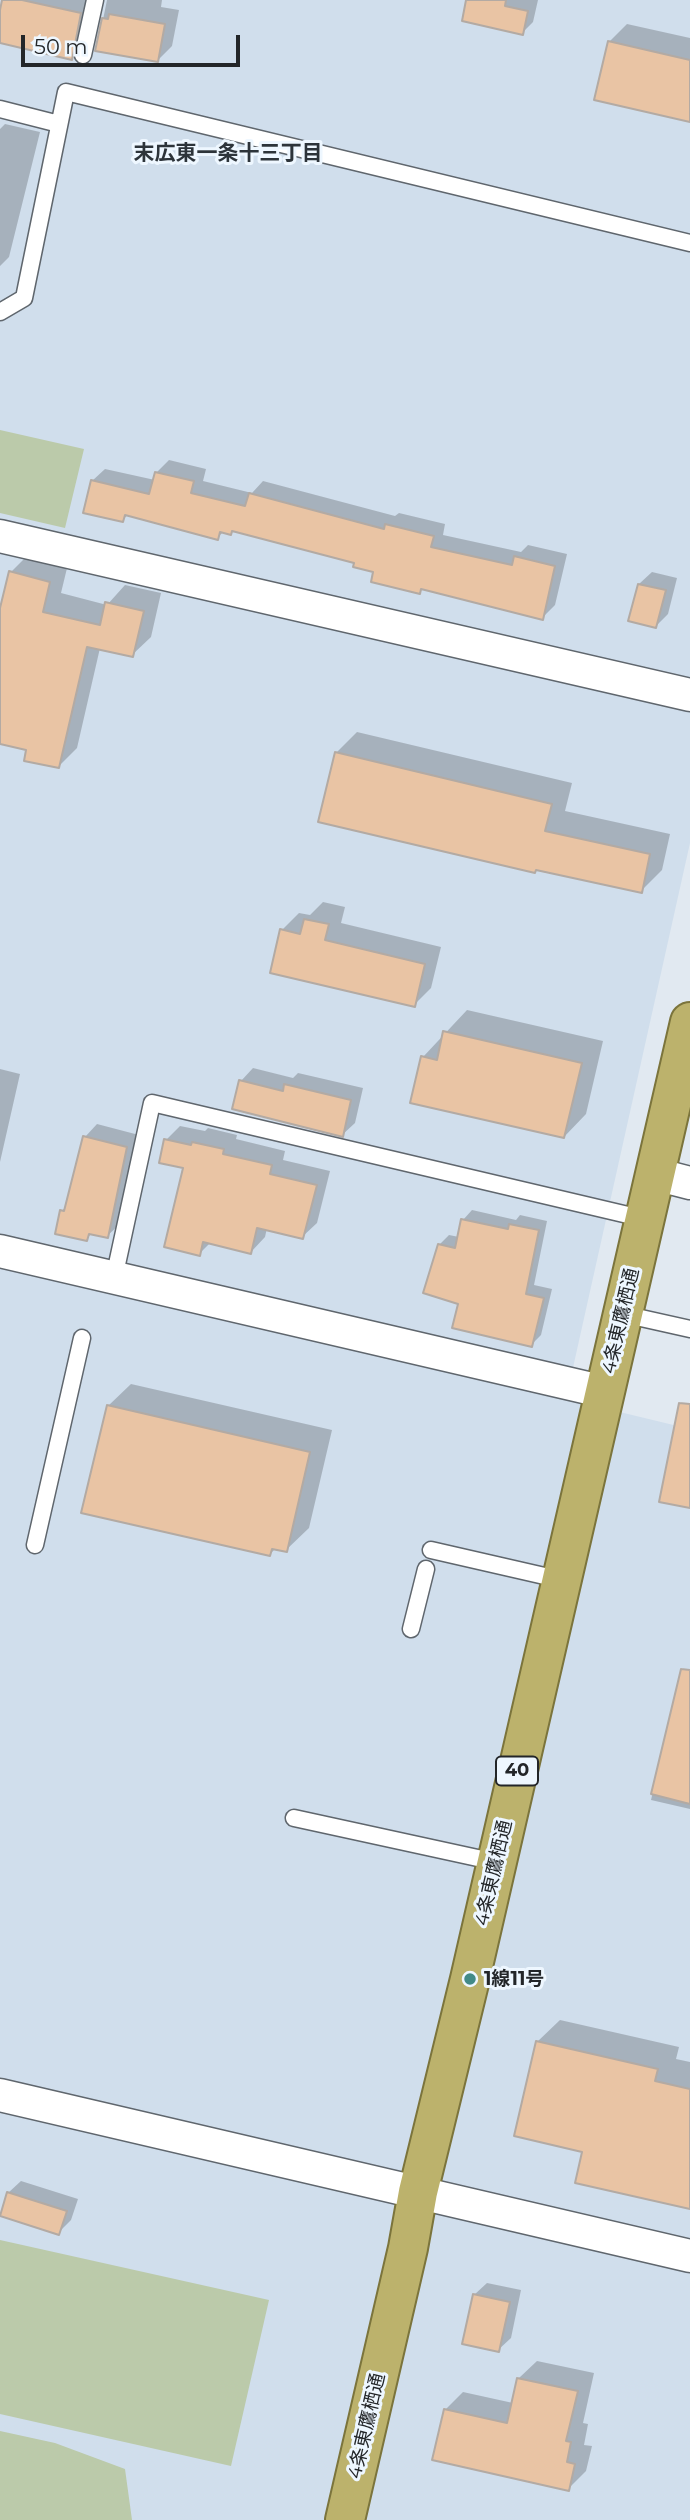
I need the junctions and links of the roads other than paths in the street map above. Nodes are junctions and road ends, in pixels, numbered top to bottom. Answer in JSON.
{"nodes":[{"id":1,"x":95,"y":0,"type":"edge"},
{"id":2,"x":83,"y":55,"type":"dead end"},
{"id":3,"x":0,"y":109,"type":"edge"},
{"id":4,"x":59,"y":124,"type":"junction"},
{"id":5,"x":690,"y":243,"type":"edge"},
{"id":6,"x":0,"y":312,"type":"edge"},
{"id":7,"x":0,"y":536,"type":"edge"},
{"id":8,"x":690,"y":695,"type":"edge"},
{"id":9,"x":690,"y":1022,"type":"edge"},
{"id":10,"x":672,"y":1179,"type":"edge"},
{"id":11,"x":645,"y":1219,"type":"junction"},
{"id":12,"x":0,"y":1251,"type":"edge"},
{"id":13,"x":114,"y":1278,"type":"junction"},
{"id":14,"x":623,"y":1314,"type":"junction"},
{"id":15,"x":690,"y":1329,"type":"edge"},
{"id":16,"x":82,"y":1338,"type":"dead end"},
{"id":17,"x":605,"y":1392,"type":"junction"},
{"id":18,"x":35,"y":1545,"type":"dead end"},
{"id":19,"x":431,"y":1550,"type":"dead end"},
{"id":20,"x":426,"y":1569,"type":"dead end"},
{"id":21,"x":562,"y":1580,"type":"junction"},
{"id":22,"x":411,"y":1629,"type":"dead end"},
{"id":23,"x":294,"y":1818,"type":"dead end"},
{"id":24,"x":496,"y":1863,"type":"junction"},
{"id":25,"x":0,"y":2095,"type":"edge"},
{"id":26,"x":418,"y":2192,"type":"junction"},
{"id":27,"x":690,"y":2256,"type":"edge"},
{"id":28,"x":345,"y":2520,"type":"edge"}],
"edges":[{"from":1,"to":2,"type":"lane"},
{"from":3,"to":4,"type":"lane"},
{"from":4,"to":5,"type":"lane"},
{"from":4,"to":6,"type":"lane"},
{"from":7,"to":8,"type":"street"},
{"from":9,"to":10,"type":"highway","name":"4条東鷹栖通","number":"40"},
{"from":10,"to":11,"type":"highway","name":"4条東鷹栖通","number":"40"},
{"from":11,"to":13,"type":"lane"},
{"from":11,"to":14,"type":"highway","name":"4条東鷹栖通","number":"40"},
{"from":12,"to":13,"type":"street"},
{"from":13,"to":17,"type":"street"},
{"from":14,"to":15,"type":"lane"},
{"from":14,"to":17,"type":"highway","name":"4条東鷹栖通","number":"40"},
{"from":16,"to":18,"type":"lane"},
{"from":17,"to":21,"type":"highway","name":"4条東鷹栖通","number":"40"},
{"from":19,"to":21,"type":"lane"},
{"from":20,"to":22,"type":"lane"},
{"from":21,"to":24,"type":"highway","name":"4条東鷹栖通","number":"40"},
{"from":23,"to":24,"type":"lane"},
{"from":24,"to":26,"type":"highway","name":"4条東鷹栖通","number":"40"},
{"from":25,"to":26,"type":"street"},
{"from":26,"to":27,"type":"street"},
{"from":26,"to":28,"type":"highway","name":"4条東鷹栖通","number":"40"}]}
